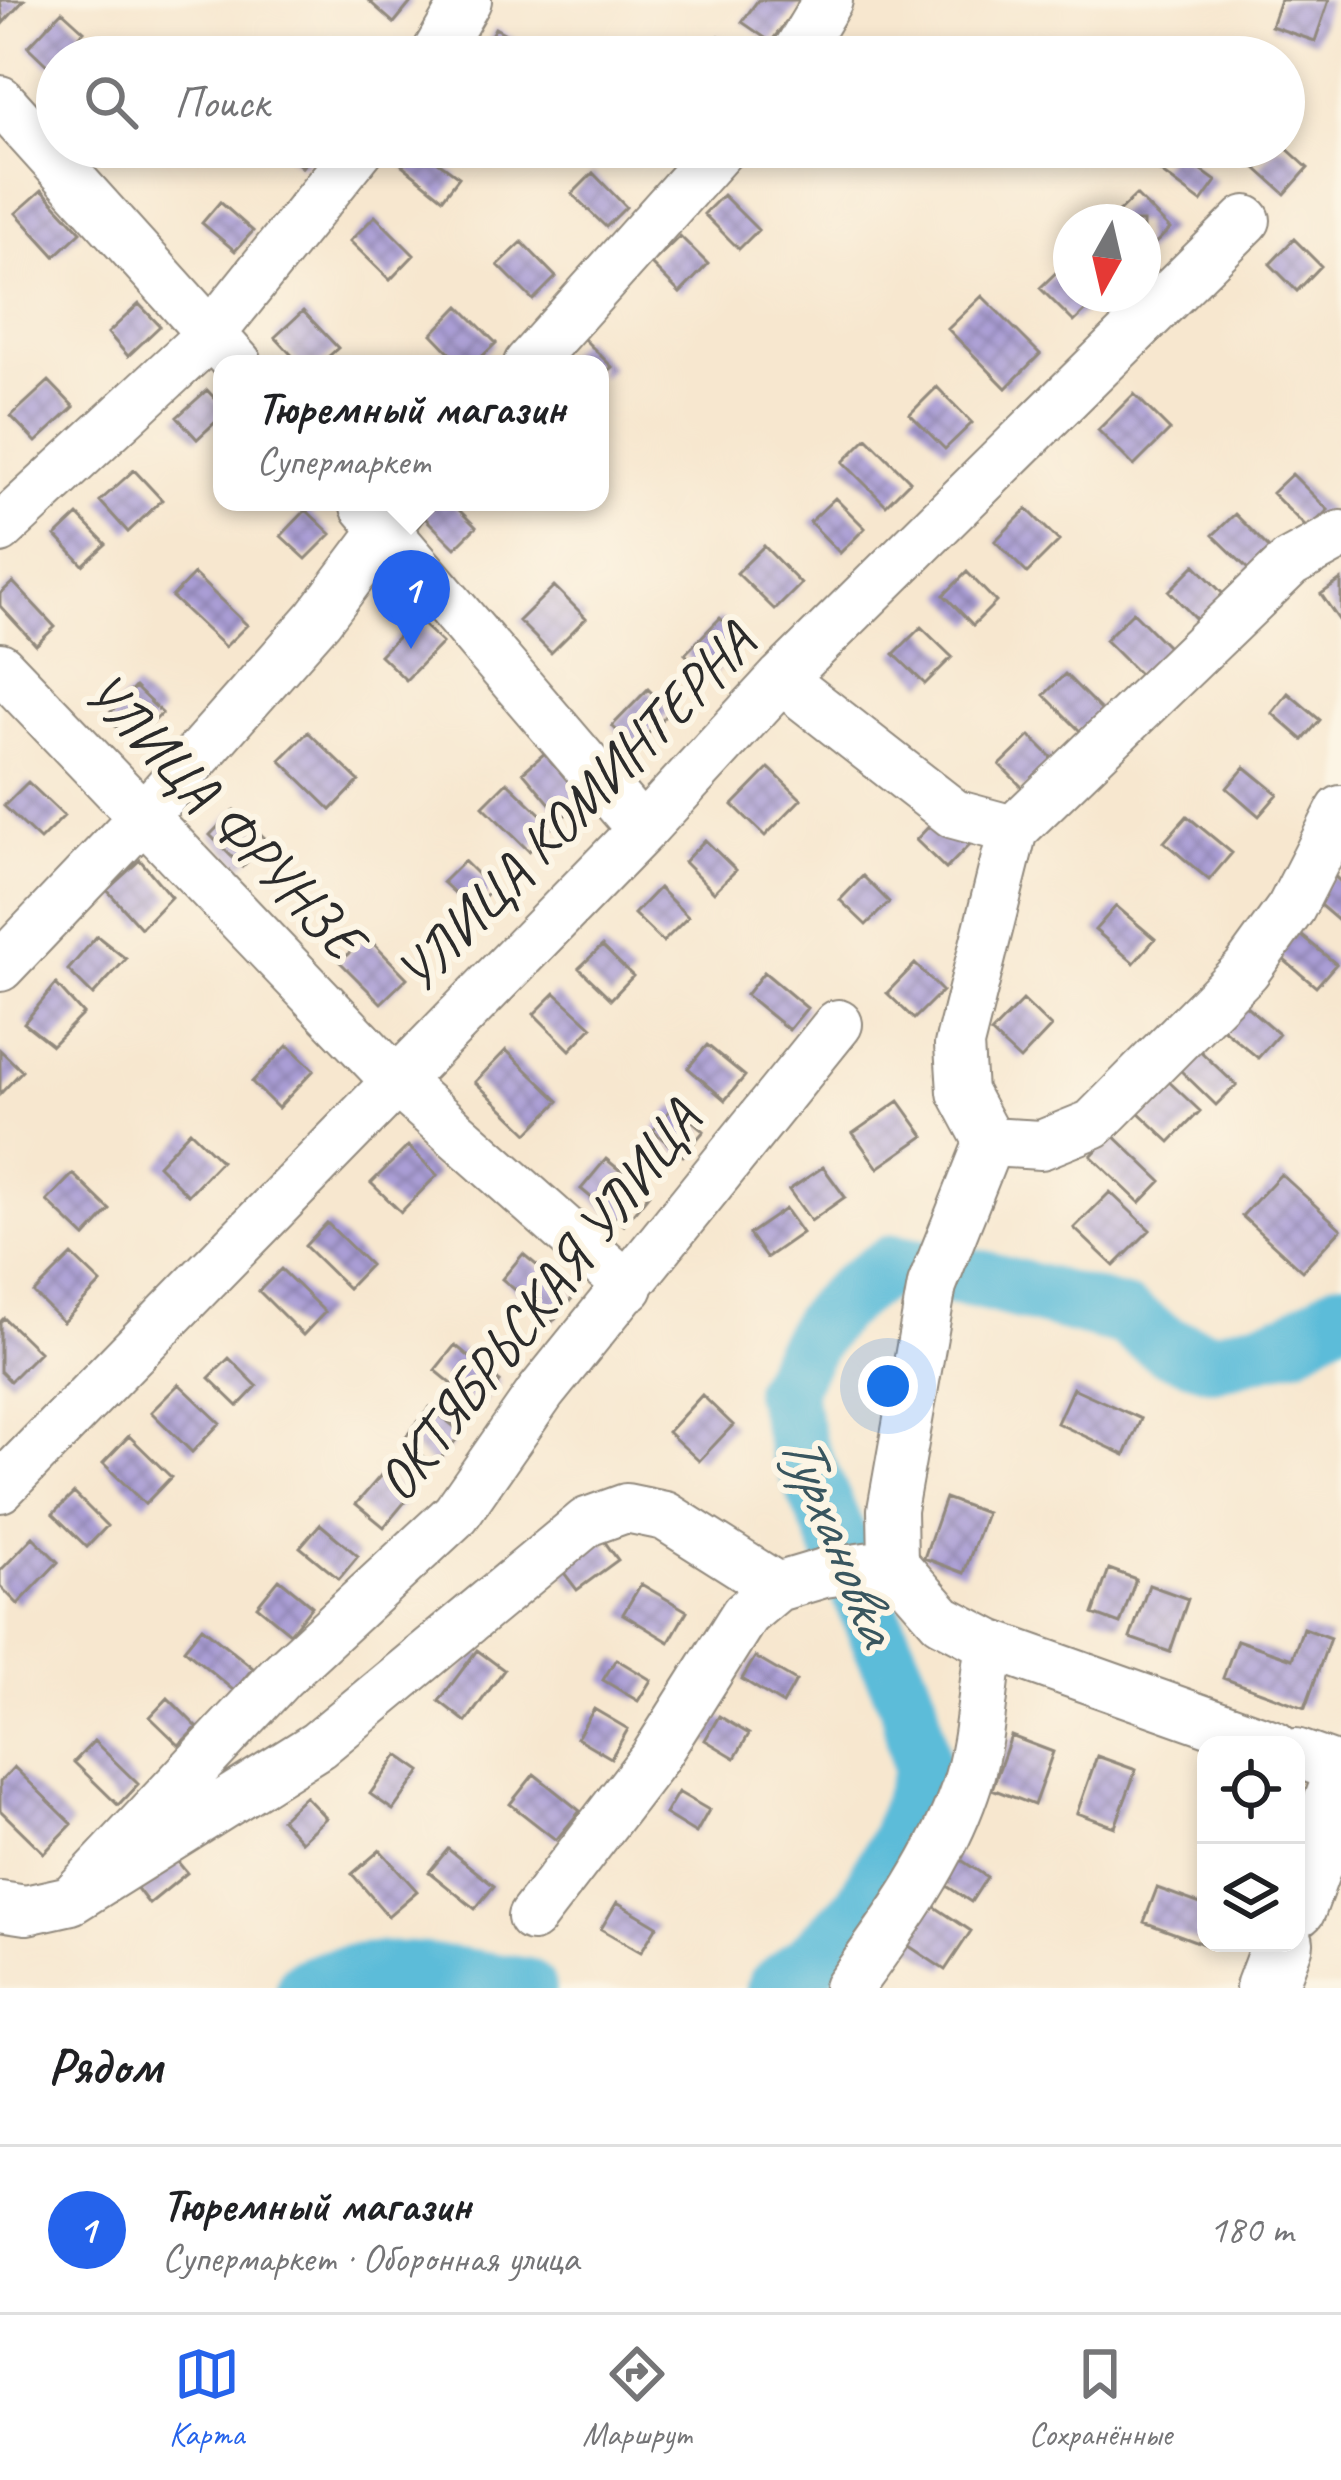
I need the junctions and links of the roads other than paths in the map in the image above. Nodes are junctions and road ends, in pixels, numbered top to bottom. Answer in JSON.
{"nodes":[{"id":1,"x":467,"y":0,"type":"edge"},
{"id":2,"x":828,"y":0,"type":"edge"},
{"id":3,"x":446,"y":36,"type":"edge"},
{"id":4,"x":807,"y":36,"type":"edge"},
{"id":5,"x":0,"y":100,"type":"edge"},
{"id":6,"x":36,"y":140,"type":"edge"},
{"id":7,"x":61,"y":168,"type":"edge"},
{"id":8,"x":347,"y":168,"type":"edge"},
{"id":9,"x":703,"y":168,"type":"edge"},
{"id":10,"x":1246,"y":220,"type":"dead end"},
{"id":11,"x":224,"y":349,"type":"edge"},
{"id":12,"x":536,"y":355,"type":"edge"},
{"id":13,"x":213,"y":358,"type":"edge"},
{"id":14,"x":383,"y":511,"type":"edge"},
{"id":15,"x":385,"y":511,"type":"edge"},
{"id":16,"x":0,"y":529,"type":"edge"},
{"id":17,"x":1341,"y":535,"type":"edge"},
{"id":18,"x":0,"y":667,"type":"edge"},
{"id":19,"x":781,"y":679,"type":"junction"},
{"id":20,"x":1341,"y":810,"type":"edge"},
{"id":21,"x":143,"y":817,"type":"junction"},
{"id":22,"x":642,"y":830,"type":"junction"},
{"id":23,"x":1013,"y":830,"type":"junction"},
{"id":24,"x":0,"y":967,"type":"edge"},
{"id":25,"x":838,"y":1024,"type":"dead end"},
{"id":26,"x":396,"y":1081,"type":"junction"},
{"id":27,"x":989,"y":1142,"type":"junction"},
{"id":28,"x":629,"y":1287,"type":"junction"},
{"id":29,"x":0,"y":1488,"type":"edge"},
{"id":30,"x":893,"y":1563,"type":"junction"},
{"id":31,"x":777,"y":1587,"type":"junction"},
{"id":32,"x":990,"y":1644,"type":"junction"},
{"id":33,"x":1249,"y":1736,"type":"edge"},
{"id":34,"x":1305,"y":1756,"type":"edge"},
{"id":35,"x":1341,"y":1768,"type":"edge"},
{"id":36,"x":1341,"y":1784,"type":"edge"},
{"id":37,"x":1305,"y":1882,"type":"edge"},
{"id":38,"x":71,"y":1900,"type":"junction"},
{"id":39,"x":0,"y":1906,"type":"edge"},
{"id":40,"x":532,"y":1917,"type":"dead end"},
{"id":41,"x":1279,"y":1952,"type":"edge"},
{"id":42,"x":848,"y":1988,"type":"edge"},
{"id":43,"x":1266,"y":1988,"type":"edge"}],
"edges":[{"from":1,"to":3,"type":"street"},
{"from":2,"to":4,"type":"street"},
{"from":5,"to":6,"type":"street"},
{"from":7,"to":11,"type":"street"},
{"from":8,"to":11,"type":"street"},
{"from":9,"to":12,"type":"street"},
{"from":10,"to":19,"type":"street","name":"УЛИЦА КОМИНТЕРНА"},
{"from":13,"to":16,"type":"street"},
{"from":14,"to":21,"type":"street"},
{"from":15,"to":22,"type":"street"},
{"from":17,"to":23,"type":"street"},
{"from":18,"to":21,"type":"street","name":"УЛИЦА ФРУНЗЕ"},
{"from":19,"to":22,"type":"street","name":"УЛИЦА КОМИНТЕРНА"},
{"from":19,"to":23,"type":"street"},
{"from":20,"to":27,"type":"street"},
{"from":21,"to":24,"type":"street"},
{"from":21,"to":26,"type":"street","name":"УЛИЦА ФРУНЗЕ"},
{"from":22,"to":26,"type":"street","name":"УЛИЦА КОМИНТЕРНА"},
{"from":23,"to":27,"type":"street"},
{"from":25,"to":28,"type":"street","name":"ОКТЯБРЬСКАЯ УЛИЦА"},
{"from":26,"to":28,"type":"street","name":"УЛИЦА ФРУНЗЕ"},
{"from":26,"to":29,"type":"street","name":"УЛИЦА КОМИНТЕРНА"},
{"from":27,"to":30,"type":"street"},
{"from":28,"to":38,"type":"street","name":"ОКТЯБРЬСКАЯ УЛИЦА"},
{"from":30,"to":31,"type":"street"},
{"from":30,"to":32,"type":"street"},
{"from":31,"to":38,"type":"street"},
{"from":31,"to":40,"type":"street"},
{"from":32,"to":33,"type":"street"},
{"from":32,"to":42,"type":"street"},
{"from":34,"to":35,"type":"street"},
{"from":36,"to":37,"type":"main road"},
{"from":38,"to":39,"type":"street"},
{"from":41,"to":43,"type":"main road"}]}
